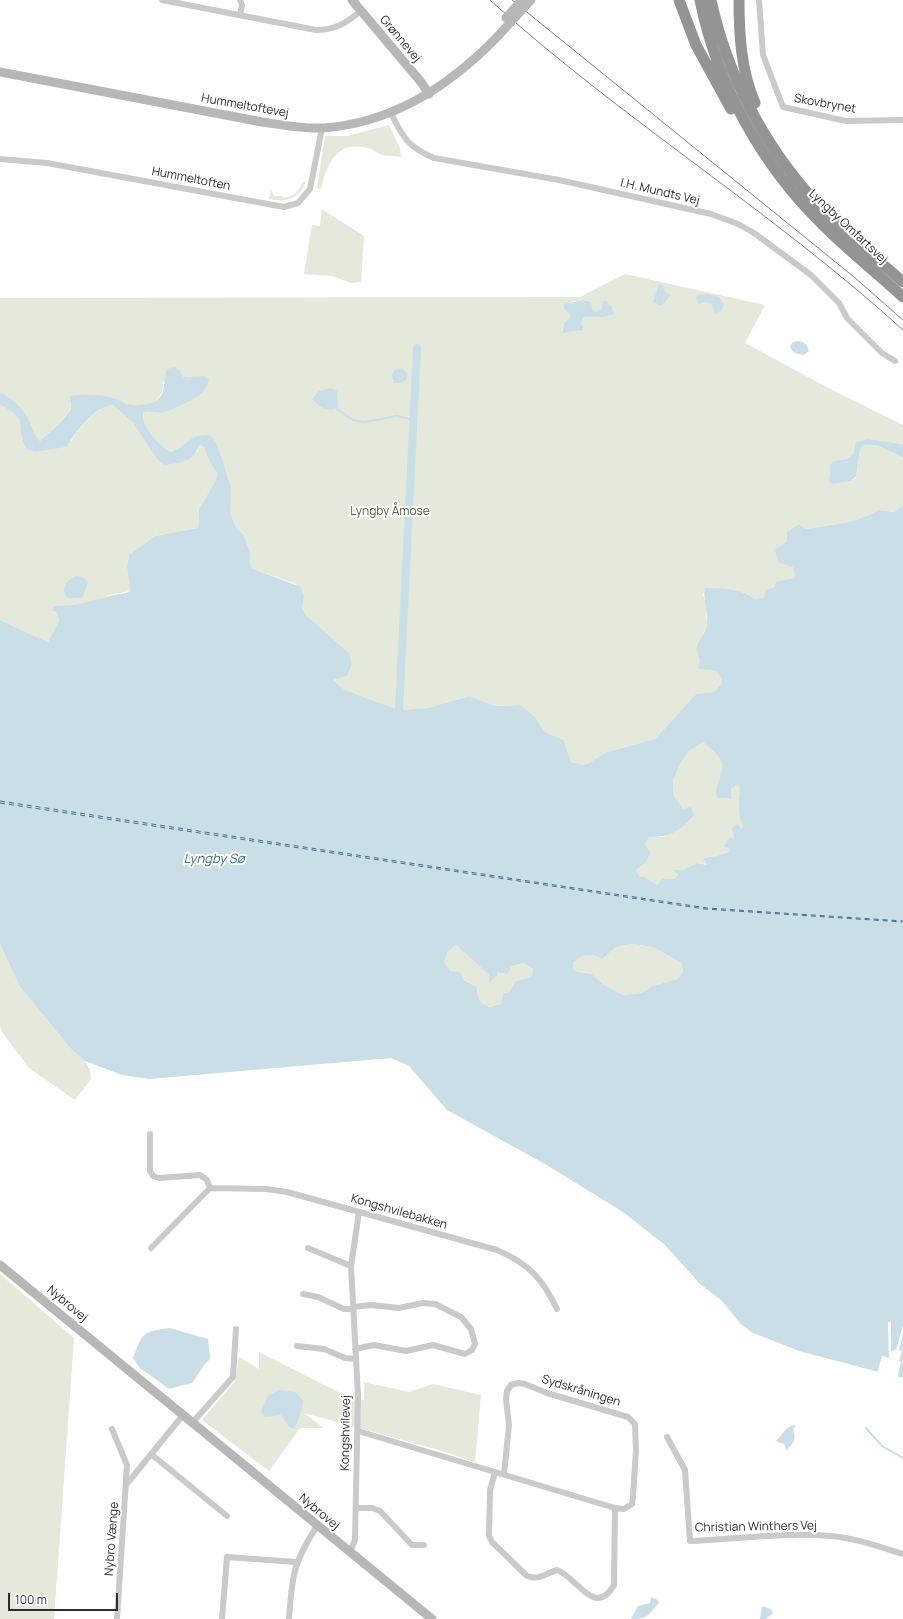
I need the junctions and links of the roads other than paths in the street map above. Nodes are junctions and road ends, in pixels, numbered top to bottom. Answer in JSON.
{"nodes":[{"id":1,"x":162,"y":0,"type":"edge"},
{"id":2,"x":240,"y":0,"type":"edge"},
{"id":3,"x":352,"y":0,"type":"edge"},
{"id":4,"x":522,"y":0,"type":"edge"},
{"id":5,"x":531,"y":0,"type":"edge"},
{"id":6,"x":679,"y":0,"type":"edge"},
{"id":7,"x":700,"y":0,"type":"edge"},
{"id":8,"x":711,"y":0,"type":"edge"},
{"id":9,"x":739,"y":0,"type":"edge"},
{"id":10,"x":759,"y":0,"type":"edge"},
{"id":11,"x":361,"y":11,"type":"junction"},
{"id":12,"x":240,"y":15,"type":"junction"},
{"id":13,"x":496,"y":34,"type":"junction"},
{"id":14,"x":0,"y":72,"type":"edge"},
{"id":15,"x":428,"y":94,"type":"junction"},
{"id":16,"x":391,"y":113,"type":"junction"},
{"id":17,"x":903,"y":120,"type":"edge"},
{"id":18,"x":322,"y":128,"type":"junction"},
{"id":19,"x":752,"y":136,"type":"junction"},
{"id":20,"x":773,"y":148,"type":"junction"},
{"id":21,"x":0,"y":159,"type":"edge"},
{"id":22,"x":903,"y":282,"type":"edge"},
{"id":23,"x":903,"y":297,"type":"edge"},
{"id":24,"x":895,"y":361,"type":"dead end"},
{"id":25,"x":150,"y":1134,"type":"dead end"},
{"id":26,"x":210,"y":1188,"type":"junction"},
{"id":27,"x":359,"y":1212,"type":"junction"},
{"id":28,"x":151,"y":1248,"type":"dead end"},
{"id":29,"x":308,"y":1248,"type":"dead end"},
{"id":30,"x":0,"y":1265,"type":"edge"},
{"id":31,"x":351,"y":1266,"type":"junction"},
{"id":32,"x":303,"y":1294,"type":"dead end"},
{"id":33,"x":352,"y":1308,"type":"junction"},
{"id":34,"x":557,"y":1309,"type":"dead end"},
{"id":35,"x":236,"y":1329,"type":"dead end"},
{"id":36,"x":297,"y":1346,"type":"dead end"},
{"id":37,"x":355,"y":1349,"type":"junction"},
{"id":38,"x":356,"y":1359,"type":"junction"},
{"id":39,"x":183,"y":1415,"type":"junction"},
{"id":40,"x":192,"y":1422,"type":"junction"},
{"id":41,"x":112,"y":1429,"type":"dead end"},
{"id":42,"x":358,"y":1431,"type":"junction"},
{"id":43,"x":667,"y":1437,"type":"dead end"},
{"id":44,"x":151,"y":1454,"type":"junction"},
{"id":45,"x":495,"y":1472,"type":"junction"},
{"id":46,"x":504,"y":1474,"type":"junction"},
{"id":47,"x":126,"y":1484,"type":"junction"},
{"id":48,"x":356,"y":1508,"type":"junction"},
{"id":49,"x":615,"y":1508,"type":"junction"},
{"id":50,"x":227,"y":1516,"type":"dead end"},
{"id":51,"x":317,"y":1526,"type":"junction"},
{"id":52,"x":424,"y":1545,"type":"dead end"},
{"id":53,"x":350,"y":1552,"type":"junction"},
{"id":54,"x":903,"y":1554,"type":"edge"},
{"id":55,"x":296,"y":1562,"type":"junction"},
{"id":56,"x":117,"y":1619,"type":"edge"},
{"id":57,"x":222,"y":1619,"type":"edge"},
{"id":58,"x":289,"y":1619,"type":"edge"},
{"id":59,"x":432,"y":1619,"type":"edge"}],
"edges":[{"from":1,"to":12,"type":"street"},
{"from":2,"to":12,"type":"street"},
{"from":3,"to":11,"type":"street","name":"Grønnevej"},
{"from":4,"to":13,"type":"street","name":"Hummeltoftevej","bridge":true},
{"from":5,"to":13,"type":"street","name":"Hummeltoftevej","bridge":true},
{"from":6,"to":19,"type":"highway"},
{"from":7,"to":19,"type":"highway","name":"Lyngby Omfartsvej"},
{"from":8,"to":20,"type":"highway","name":"Lyngby Omfartsvej"},
{"from":9,"to":20,"type":"highway"},
{"from":10,"to":17,"type":"street","name":"Skovbrynet"},
{"from":11,"to":12,"type":"street"},
{"from":11,"to":15,"type":"street","name":"Grønnevej"},
{"from":13,"to":15,"type":"street","name":"Hummeltoftevej"},
{"from":14,"to":18,"type":"street","name":"Hummeltoftevej"},
{"from":15,"to":16,"type":"street","name":"Hummeltoftevej"},
{"from":16,"to":18,"type":"street","name":"Hummeltoftevej"},
{"from":16,"to":24,"type":"street","name":"I.H. Mundts Vej"},
{"from":18,"to":21,"type":"street","name":"Hummeltoften"},
{"from":19,"to":23,"type":"highway","name":"Lyngby Omfartsvej"},
{"from":20,"to":22,"type":"highway","name":"Lyngby Omfartsvej"},
{"from":25,"to":26,"type":"street"},
{"from":26,"to":27,"type":"street","name":"Kongshvilebakken"},
{"from":26,"to":28,"type":"street"},
{"from":27,"to":31,"type":"street","name":"Kongshvilevej"},
{"from":27,"to":34,"type":"street","name":"Kongshvilebakken"},
{"from":29,"to":31,"type":"street"},
{"from":30,"to":39,"type":"street","name":"Nybrovej"},
{"from":31,"to":33,"type":"street","name":"Kongshvilevej"},
{"from":32,"to":33,"type":"street"},
{"from":33,"to":37,"type":"street","name":"Kongshvilevej"},
{"from":33,"to":37,"type":"street"},
{"from":35,"to":40,"type":"street"},
{"from":36,"to":38,"type":"street"},
{"from":37,"to":38,"type":"street","name":"Kongshvilevej"},
{"from":38,"to":42,"type":"street","name":"Kongshvilevej"},
{"from":39,"to":40,"type":"street","name":"Nybrovej"},
{"from":39,"to":44,"type":"street"},
{"from":40,"to":51,"type":"street","name":"Nybrovej"},
{"from":41,"to":47,"type":"street","name":"Nybro Vænge"},
{"from":42,"to":45,"type":"street"},
{"from":42,"to":48,"type":"street","name":"Kongshvilevej"},
{"from":43,"to":54,"type":"street","name":"Christian Winthers Vej"},
{"from":44,"to":47,"type":"street"},
{"from":44,"to":50,"type":"street"},
{"from":45,"to":46,"type":"street"},
{"from":45,"to":49,"type":"street"},
{"from":46,"to":49,"type":"street"},
{"from":46,"to":49,"type":"street","name":"Sydskråningen"},
{"from":47,"to":56,"type":"street","name":"Nybro Vænge"},
{"from":48,"to":52,"type":"street"},
{"from":48,"to":53,"type":"street","name":"Kongshvilevej"},
{"from":51,"to":53,"type":"street","name":"Nybrovej"},
{"from":51,"to":55,"type":"street"},
{"from":53,"to":59,"type":"street","name":"Nybrovej"},
{"from":55,"to":57,"type":"street"},
{"from":55,"to":58,"type":"street"}]}
